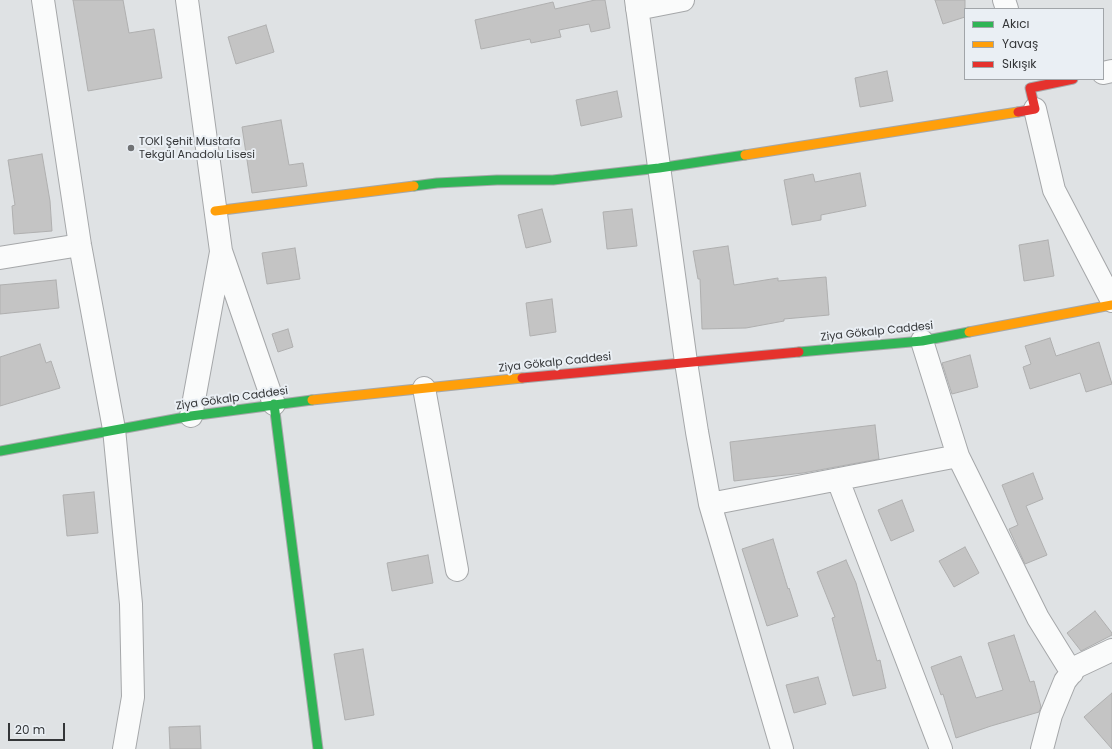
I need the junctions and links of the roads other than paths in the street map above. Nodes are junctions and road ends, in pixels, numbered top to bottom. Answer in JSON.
{"nodes":[{"id":1,"x":43,"y":0,"type":"edge"},
{"id":2,"x":187,"y":0,"type":"edge"},
{"id":3,"x":683,"y":0,"type":"edge"},
{"id":4,"x":636,"y":4,"type":"edge"},
{"id":5,"x":1062,"y":80,"type":"edge"},
{"id":6,"x":1029,"y":83,"type":"edge"},
{"id":7,"x":1035,"y":109,"type":"junction"},
{"id":8,"x":659,"y":168,"type":"junction"},
{"id":9,"x":215,"y":212,"type":"junction"},
{"id":10,"x":80,"y":245,"type":"junction"},
{"id":11,"x":221,"y":251,"type":"junction"},
{"id":12,"x":0,"y":258,"type":"edge"},
{"id":13,"x":1112,"y":301,"type":"edge"},
{"id":14,"x":1112,"y":305,"type":"edge"},
{"id":15,"x":922,"y":341,"type":"junction"},
{"id":16,"x":686,"y":362,"type":"junction"},
{"id":17,"x":424,"y":388,"type":"junction"},
{"id":18,"x":274,"y":404,"type":"junction"},
{"id":19,"x":192,"y":416,"type":"junction"},
{"id":20,"x":114,"y":429,"type":"junction"},
{"id":21,"x":0,"y":451,"type":"edge"},
{"id":22,"x":958,"y":456,"type":"junction"},
{"id":23,"x":838,"y":480,"type":"junction"},
{"id":24,"x":710,"y":504,"type":"junction"},
{"id":25,"x":456,"y":570,"type":"dead end"},
{"id":26,"x":1112,"y":650,"type":"edge"},
{"id":27,"x":1072,"y":673,"type":"junction"},
{"id":28,"x":124,"y":749,"type":"edge"},
{"id":29,"x":318,"y":749,"type":"edge"},
{"id":30,"x":782,"y":749,"type":"edge"},
{"id":31,"x":941,"y":749,"type":"edge"},
{"id":32,"x":1040,"y":749,"type":"edge"}],
"edges":[{"from":1,"to":10,"type":"street"},
{"from":2,"to":9,"type":"street"},
{"from":3,"to":4,"type":"street"},
{"from":4,"to":8,"type":"street"},
{"from":5,"to":6,"type":"street"},
{"from":6,"to":7,"type":"street"},
{"from":7,"to":8,"type":"street"},
{"from":7,"to":13,"type":"street"},
{"from":8,"to":9,"type":"street"},
{"from":8,"to":16,"type":"street"},
{"from":9,"to":11,"type":"street"},
{"from":10,"to":12,"type":"street"},
{"from":10,"to":20,"type":"street"},
{"from":11,"to":18,"type":"street"},
{"from":11,"to":19,"type":"street"},
{"from":14,"to":15,"type":"street","name":"Ziya Gökalp Caddesi"},
{"from":15,"to":16,"type":"street","name":"Ziya Gökalp Caddesi"},
{"from":15,"to":22,"type":"street"},
{"from":16,"to":17,"type":"street","name":"Ziya Gökalp Caddesi"},
{"from":16,"to":24,"type":"street"},
{"from":17,"to":18,"type":"street","name":"Ziya Gökalp Caddesi"},
{"from":17,"to":25,"type":"street"},
{"from":18,"to":19,"type":"street","name":"Ziya Gökalp Caddesi"},
{"from":18,"to":29,"type":"street"},
{"from":19,"to":20,"type":"street","name":"Ziya Gökalp Caddesi"},
{"from":20,"to":21,"type":"street","name":"Ziya Gökalp Caddesi"},
{"from":20,"to":28,"type":"street"},
{"from":22,"to":23,"type":"street"},
{"from":22,"to":27,"type":"street"},
{"from":23,"to":24,"type":"street"},
{"from":23,"to":31,"type":"street"},
{"from":24,"to":30,"type":"street"},
{"from":26,"to":27,"type":"street"},
{"from":27,"to":32,"type":"street"}]}
